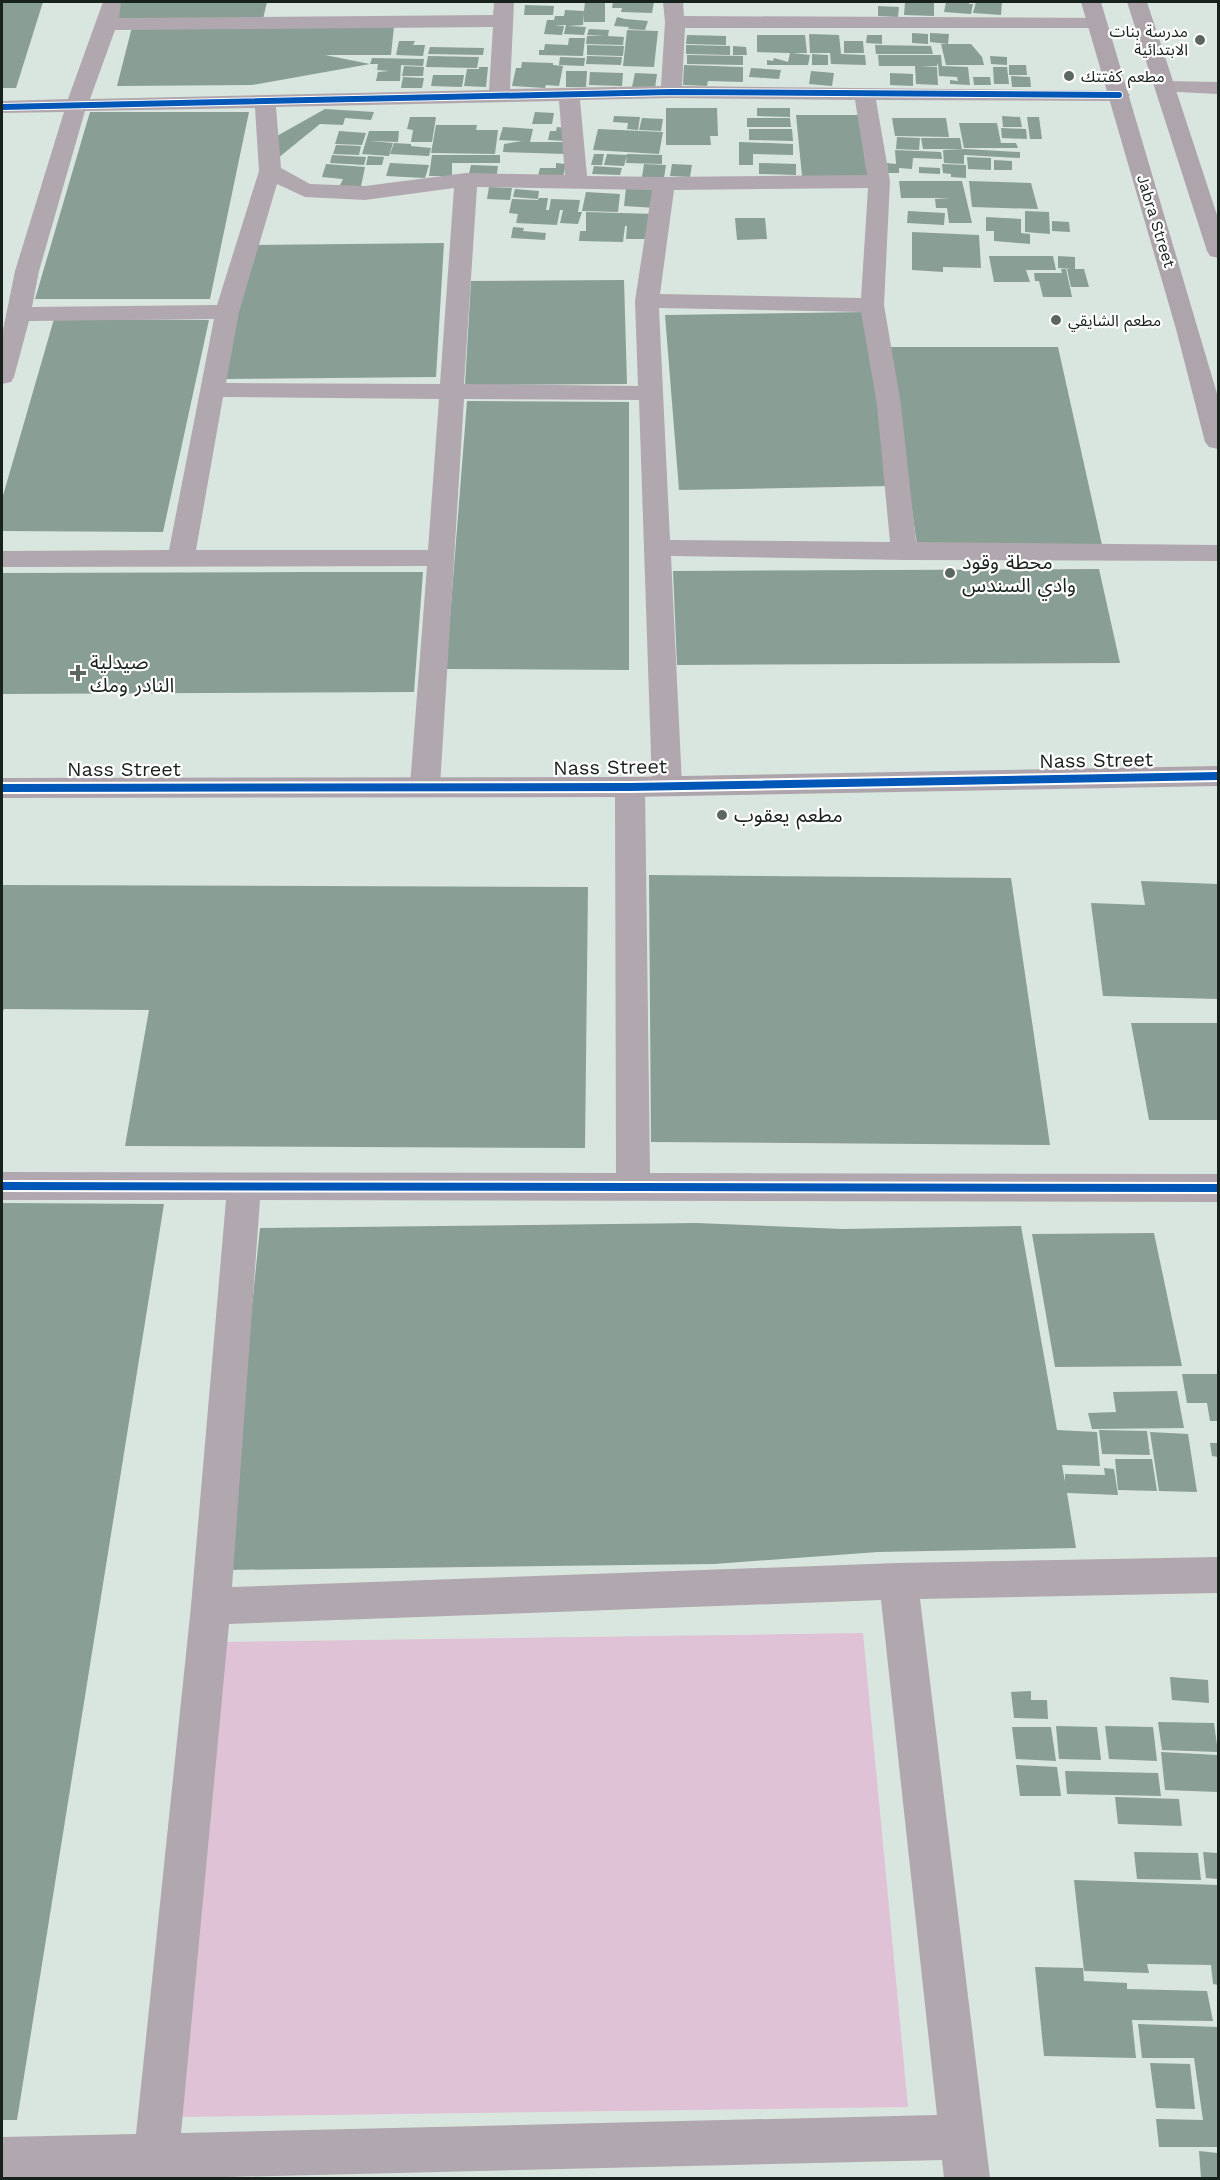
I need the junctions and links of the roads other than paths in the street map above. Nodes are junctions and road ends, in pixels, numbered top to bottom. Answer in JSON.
{"nodes":[{"id":1,"x":112,"y":2,"type":"edge"},
{"id":2,"x":275,"y":2,"type":"edge"},
{"id":3,"x":863,"y":2,"type":"edge"},
{"id":4,"x":1137,"y":2,"type":"edge"},
{"id":5,"x":503,"y":11,"type":"edge"},
{"id":6,"x":674,"y":12,"type":"edge"},
{"id":7,"x":1094,"y":12,"type":"edge"},
{"id":8,"x":270,"y":22,"type":"junction"},
{"id":9,"x":867,"y":22,"type":"junction"},
{"id":10,"x":107,"y":24,"type":"junction"},
{"id":11,"x":1166,"y":87,"type":"junction"},
{"id":12,"x":1218,"y":88,"type":"edge"},
{"id":13,"x":671,"y":92,"type":"junction"},
{"id":14,"x":569,"y":93,"type":"junction"},
{"id":15,"x":864,"y":93,"type":"junction"},
{"id":16,"x":1119,"y":95,"type":"junction"},
{"id":17,"x":499,"y":96,"type":"junction"},
{"id":18,"x":265,"y":102,"type":"junction"},
{"id":19,"x":2,"y":107,"type":"edge"},
{"id":20,"x":76,"y":107,"type":"junction"},
{"id":21,"x":270,"y":171,"type":"junction"},
{"id":22,"x":466,"y":180,"type":"junction"},
{"id":23,"x":576,"y":181,"type":"junction"},
{"id":24,"x":879,"y":181,"type":"junction"},
{"id":25,"x":664,"y":184,"type":"junction"},
{"id":26,"x":1218,"y":251,"type":"edge"},
{"id":27,"x":27,"y":271,"type":"junction"},
{"id":28,"x":2,"y":272,"type":"edge"},
{"id":29,"x":646,"y":301,"type":"junction"},
{"id":30,"x":872,"y":305,"type":"junction"},
{"id":31,"x":227,"y":312,"type":"junction"},
{"id":32,"x":19,"y":314,"type":"junction"},
{"id":33,"x":2,"y":377,"type":"edge"},
{"id":34,"x":212,"y":390,"type":"junction"},
{"id":35,"x":452,"y":392,"type":"junction"},
{"id":36,"x":651,"y":393,"type":"junction"},
{"id":37,"x":1218,"y":442,"type":"edge"},
{"id":38,"x":657,"y":548,"type":"junction"},
{"id":39,"x":904,"y":552,"type":"junction"},
{"id":40,"x":1218,"y":553,"type":"edge"},
{"id":41,"x":181,"y":557,"type":"junction"},
{"id":42,"x":441,"y":558,"type":"junction"},
{"id":43,"x":2,"y":559,"type":"edge"},
{"id":44,"x":1218,"y":776,"type":"edge"},
{"id":45,"x":667,"y":785,"type":"junction"},
{"id":46,"x":425,"y":786,"type":"junction"},
{"id":47,"x":630,"y":787,"type":"junction"},
{"id":48,"x":2,"y":788,"type":"edge"},
{"id":49,"x":2,"y":1186,"type":"edge"},
{"id":50,"x":244,"y":1186,"type":"junction"},
{"id":51,"x":633,"y":1186,"type":"junction"},
{"id":52,"x":1218,"y":1188,"type":"edge"},
{"id":53,"x":1218,"y":1575,"type":"edge"},
{"id":54,"x":898,"y":1581,"type":"junction"},
{"id":55,"x":211,"y":1606,"type":"junction"},
{"id":56,"x":156,"y":2157,"type":"junction"},
{"id":57,"x":965,"y":2158,"type":"edge"},
{"id":58,"x":2,"y":2160,"type":"edge"}],
"edges":[{"from":1,"to":10,"type":"street"},
{"from":2,"to":8,"type":"street"},
{"from":3,"to":9,"type":"street"},
{"from":4,"to":11,"type":"street"},
{"from":5,"to":8,"type":"street"},
{"from":5,"to":17,"type":"street"},
{"from":6,"to":9,"type":"street"},
{"from":6,"to":13,"type":"street"},
{"from":7,"to":9,"type":"street"},
{"from":7,"to":16,"type":"street","name":"Jabra Street"},
{"from":8,"to":10,"type":"street"},
{"from":10,"to":20,"type":"street"},
{"from":11,"to":12,"type":"street"},
{"from":11,"to":26,"type":"street"},
{"from":13,"to":14,"type":"street"},
{"from":13,"to":15,"type":"street"},
{"from":14,"to":17,"type":"street"},
{"from":14,"to":23,"type":"street"},
{"from":15,"to":16,"type":"street"},
{"from":15,"to":24,"type":"street"},
{"from":16,"to":37,"type":"street","name":"Jabra Street"},
{"from":17,"to":18,"type":"street"},
{"from":18,"to":20,"type":"street"},
{"from":18,"to":21,"type":"street"},
{"from":19,"to":20,"type":"street"},
{"from":20,"to":27,"type":"street"},
{"from":21,"to":22,"type":"street"},
{"from":21,"to":31,"type":"street"},
{"from":22,"to":23,"type":"street"},
{"from":22,"to":35,"type":"street"},
{"from":23,"to":25,"type":"street"},
{"from":24,"to":25,"type":"street"},
{"from":24,"to":30,"type":"street"},
{"from":25,"to":29,"type":"street"},
{"from":27,"to":28,"type":"street"},
{"from":27,"to":32,"type":"street"},
{"from":29,"to":30,"type":"street"},
{"from":29,"to":36,"type":"street"},
{"from":30,"to":39,"type":"street"},
{"from":31,"to":32,"type":"street"},
{"from":31,"to":34,"type":"street"},
{"from":32,"to":33,"type":"street"},
{"from":34,"to":35,"type":"street"},
{"from":34,"to":41,"type":"street"},
{"from":35,"to":36,"type":"street"},
{"from":35,"to":42,"type":"street"},
{"from":36,"to":38,"type":"street"},
{"from":38,"to":39,"type":"street"},
{"from":38,"to":45,"type":"street"},
{"from":39,"to":40,"type":"street"},
{"from":41,"to":42,"type":"street"},
{"from":41,"to":43,"type":"street"},
{"from":42,"to":46,"type":"street"},
{"from":44,"to":45,"type":"street","name":"Nass Street"},
{"from":45,"to":47,"type":"street","name":"Nass Street"},
{"from":46,"to":47,"type":"street","name":"Nass Street"},
{"from":46,"to":48,"type":"street","name":"Nass Street"},
{"from":47,"to":51,"type":"street"},
{"from":49,"to":50,"type":"street"},
{"from":50,"to":51,"type":"street"},
{"from":50,"to":55,"type":"street"},
{"from":51,"to":52,"type":"street"},
{"from":53,"to":54,"type":"street"},
{"from":54,"to":55,"type":"street"},
{"from":54,"to":57,"type":"street"},
{"from":55,"to":56,"type":"street"},
{"from":56,"to":57,"type":"street"},
{"from":56,"to":58,"type":"street"}]}
